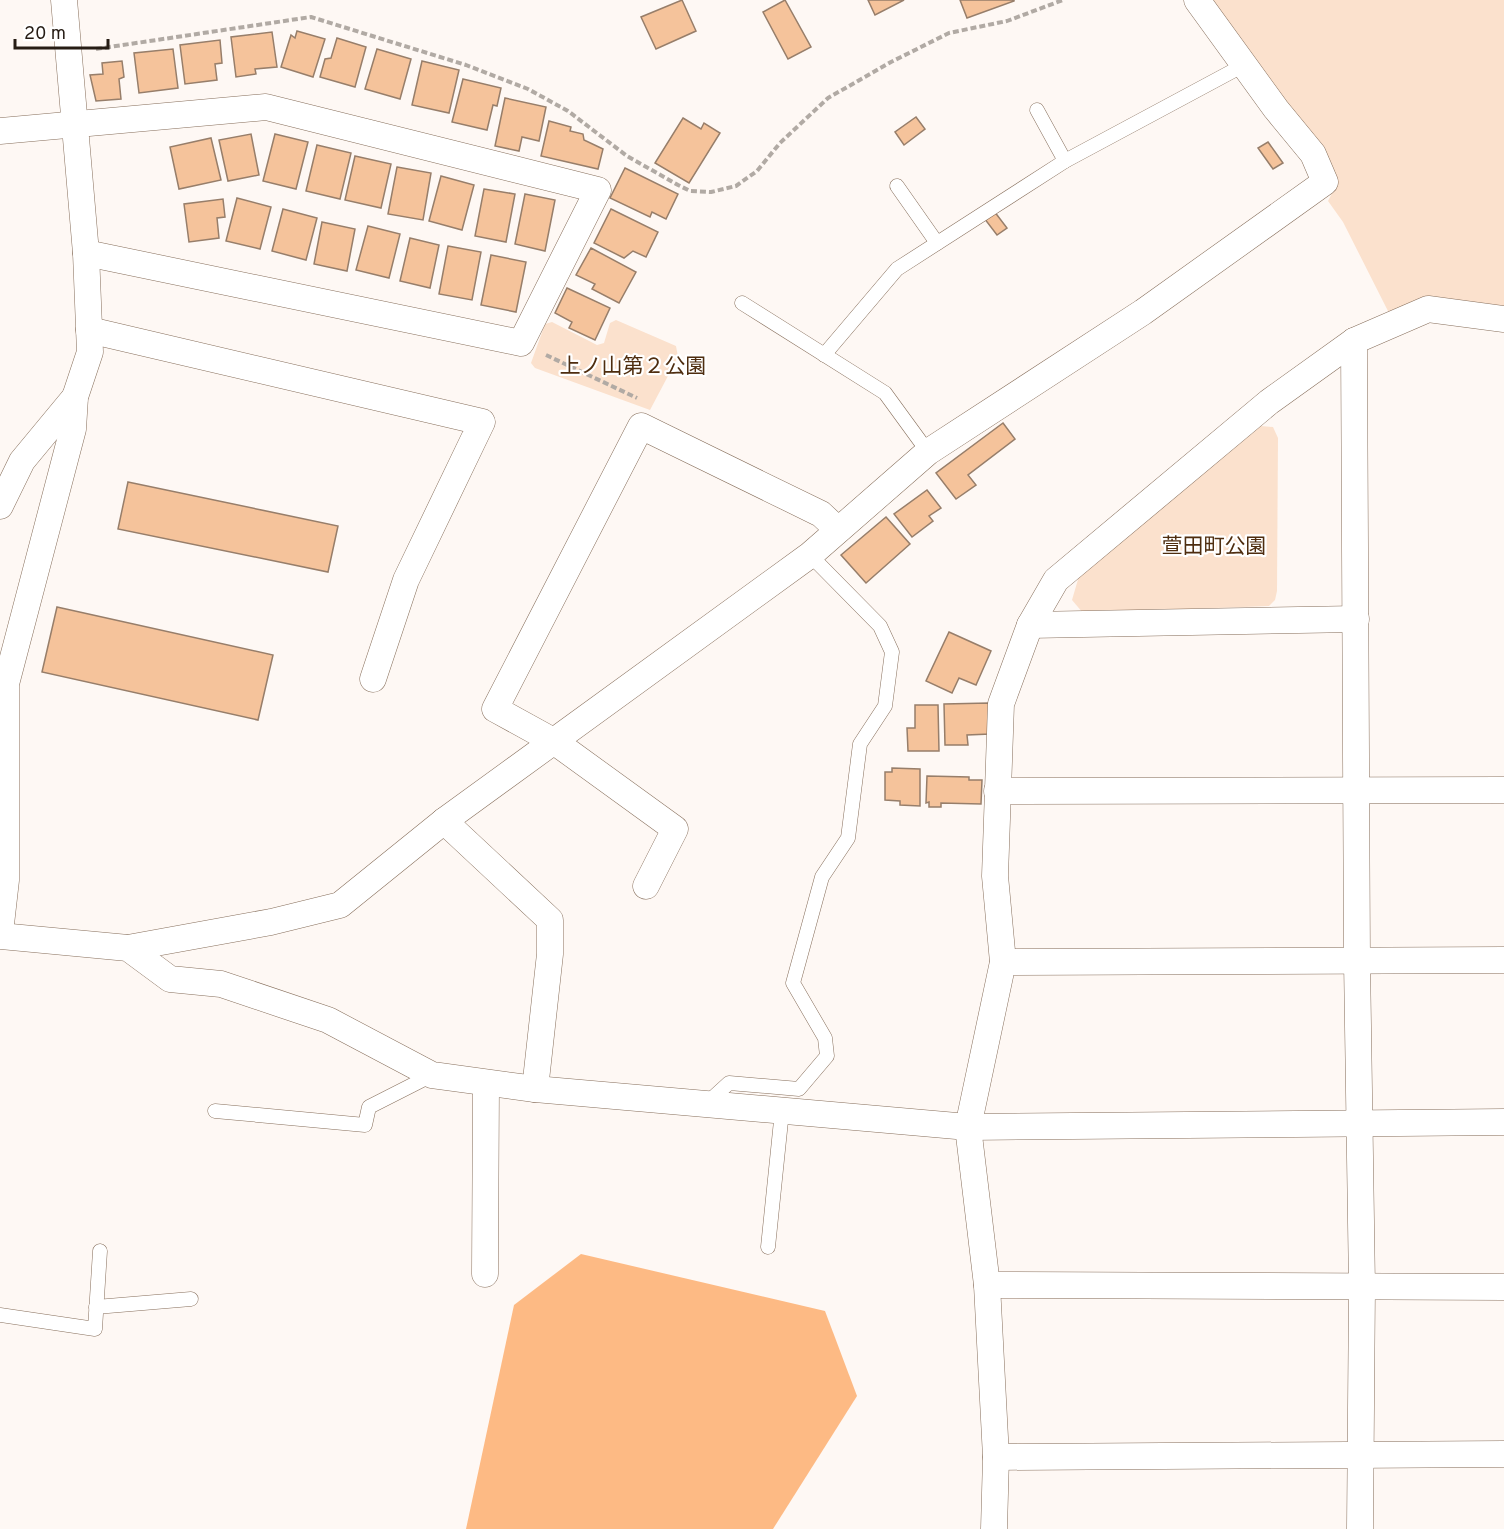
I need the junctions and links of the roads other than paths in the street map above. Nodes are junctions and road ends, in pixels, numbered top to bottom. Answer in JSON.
{"nodes":[{"id":1,"x":64,"y":0,"type":"edge"},
{"id":2,"x":1197,"y":0,"type":"edge"},
{"id":3,"x":1244,"y":65,"type":"junction"},
{"id":4,"x":1037,"y":110,"type":"dead end"},
{"id":5,"x":75,"y":126,"type":"junction"},
{"id":6,"x":0,"y":131,"type":"edge"},
{"id":7,"x":1065,"y":161,"type":"junction"},
{"id":8,"x":897,"y":186,"type":"dead end"},
{"id":9,"x":937,"y":243,"type":"junction"},
{"id":10,"x":86,"y":253,"type":"junction"},
{"id":11,"x":742,"y":303,"type":"dead end"},
{"id":12,"x":1504,"y":319,"type":"edge"},
{"id":13,"x":89,"y":330,"type":"junction"},
{"id":14,"x":1354,"y":341,"type":"junction"},
{"id":15,"x":824,"y":355,"type":"junction"},
{"id":16,"x":75,"y":397,"type":"junction"},
{"id":17,"x":928,"y":452,"type":"junction"},
{"id":18,"x":0,"y":506,"type":"edge"},
{"id":19,"x":837,"y":529,"type":"junction"},
{"id":20,"x":810,"y":555,"type":"junction"},
{"id":21,"x":1356,"y":620,"type":"junction"},
{"id":22,"x":1030,"y":625,"type":"junction"},
{"id":23,"x":374,"y":679,"type":"dead end"},
{"id":24,"x":555,"y":742,"type":"junction"},
{"id":25,"x":1357,"y":790,"type":"junction"},
{"id":26,"x":1504,"y":790,"type":"edge"},
{"id":27,"x":998,"y":791,"type":"junction"},
{"id":28,"x":444,"y":821,"type":"junction"},
{"id":29,"x":3,"y":880,"type":"edge"},
{"id":30,"x":646,"y":886,"type":"dead end"},
{"id":31,"x":0,"y":935,"type":"edge"},
{"id":32,"x":128,"y":948,"type":"junction"},
{"id":33,"x":1357,"y":960,"type":"junction"},
{"id":34,"x":1504,"y":960,"type":"edge"},
{"id":35,"x":1003,"y":962,"type":"junction"},
{"id":36,"x":432,"y":1075,"type":"junction"},
{"id":37,"x":486,"y":1083,"type":"junction"},
{"id":38,"x":535,"y":1089,"type":"junction"},
{"id":39,"x":705,"y":1104,"type":"junction"},
{"id":40,"x":215,"y":1111,"type":"dead end"},
{"id":41,"x":782,"y":1111,"type":"junction"},
{"id":42,"x":1358,"y":1122,"type":"junction"},
{"id":43,"x":1504,"y":1122,"type":"edge"},
{"id":44,"x":968,"y":1127,"type":"junction"},
{"id":45,"x":768,"y":1246,"type":"dead end"},
{"id":46,"x":100,"y":1251,"type":"dead end"},
{"id":47,"x":485,"y":1274,"type":"dead end"},
{"id":48,"x":987,"y":1285,"type":"junction"},
{"id":49,"x":1362,"y":1287,"type":"junction"},
{"id":50,"x":1504,"y":1287,"type":"edge"},
{"id":51,"x":191,"y":1299,"type":"dead end"},
{"id":52,"x":96,"y":1307,"type":"junction"},
{"id":53,"x":0,"y":1315,"type":"edge"},
{"id":54,"x":1504,"y":1454,"type":"edge"},
{"id":55,"x":1362,"y":1455,"type":"junction"},
{"id":56,"x":996,"y":1457,"type":"junction"},
{"id":57,"x":994,"y":1529,"type":"edge"},
{"id":58,"x":1360,"y":1529,"type":"edge"}],
"edges":[{"from":1,"to":5,"type":"street"},
{"from":2,"to":3,"type":"street"},
{"from":3,"to":7,"type":"lane"},
{"from":3,"to":17,"type":"street"},
{"from":4,"to":7,"type":"lane"},
{"from":5,"to":6,"type":"street"},
{"from":5,"to":10,"type":"street"},
{"from":5,"to":10,"type":"street"},
{"from":7,"to":9,"type":"lane"},
{"from":8,"to":9,"type":"lane"},
{"from":9,"to":15,"type":"lane"},
{"from":10,"to":13,"type":"street"},
{"from":11,"to":15,"type":"lane"},
{"from":12,"to":14,"type":"street"},
{"from":13,"to":16,"type":"street"},
{"from":13,"to":23,"type":"street"},
{"from":14,"to":21,"type":"street"},
{"from":14,"to":22,"type":"street"},
{"from":15,"to":17,"type":"lane"},
{"from":16,"to":18,"type":"street"},
{"from":16,"to":29,"type":"street"},
{"from":17,"to":19,"type":"street"},
{"from":19,"to":20,"type":"street"},
{"from":19,"to":24,"type":"street"},
{"from":20,"to":24,"type":"street"},
{"from":20,"to":39,"type":"lane"},
{"from":21,"to":22,"type":"street"},
{"from":21,"to":25,"type":"street"},
{"from":22,"to":27,"type":"street"},
{"from":24,"to":28,"type":"street"},
{"from":24,"to":30,"type":"street"},
{"from":25,"to":26,"type":"street"},
{"from":25,"to":27,"type":"street"},
{"from":25,"to":33,"type":"street"},
{"from":27,"to":35,"type":"street"},
{"from":28,"to":32,"type":"street"},
{"from":28,"to":38,"type":"street"},
{"from":29,"to":31,"type":"street"},
{"from":31,"to":32,"type":"street"},
{"from":32,"to":36,"type":"street"},
{"from":33,"to":34,"type":"street"},
{"from":33,"to":35,"type":"street"},
{"from":33,"to":42,"type":"street"},
{"from":35,"to":44,"type":"street"},
{"from":36,"to":37,"type":"street"},
{"from":36,"to":40,"type":"lane"},
{"from":37,"to":38,"type":"street"},
{"from":37,"to":47,"type":"street"},
{"from":38,"to":39,"type":"street"},
{"from":39,"to":41,"type":"street"},
{"from":41,"to":44,"type":"street"},
{"from":41,"to":45,"type":"lane"},
{"from":42,"to":43,"type":"street"},
{"from":42,"to":44,"type":"street"},
{"from":42,"to":49,"type":"street"},
{"from":44,"to":48,"type":"street"},
{"from":46,"to":52,"type":"lane"},
{"from":48,"to":49,"type":"street"},
{"from":48,"to":56,"type":"street"},
{"from":49,"to":50,"type":"street"},
{"from":49,"to":55,"type":"street"},
{"from":51,"to":52,"type":"lane"},
{"from":52,"to":53,"type":"lane"},
{"from":54,"to":55,"type":"street"},
{"from":55,"to":56,"type":"street"},
{"from":55,"to":58,"type":"street"},
{"from":56,"to":57,"type":"street"}]}
